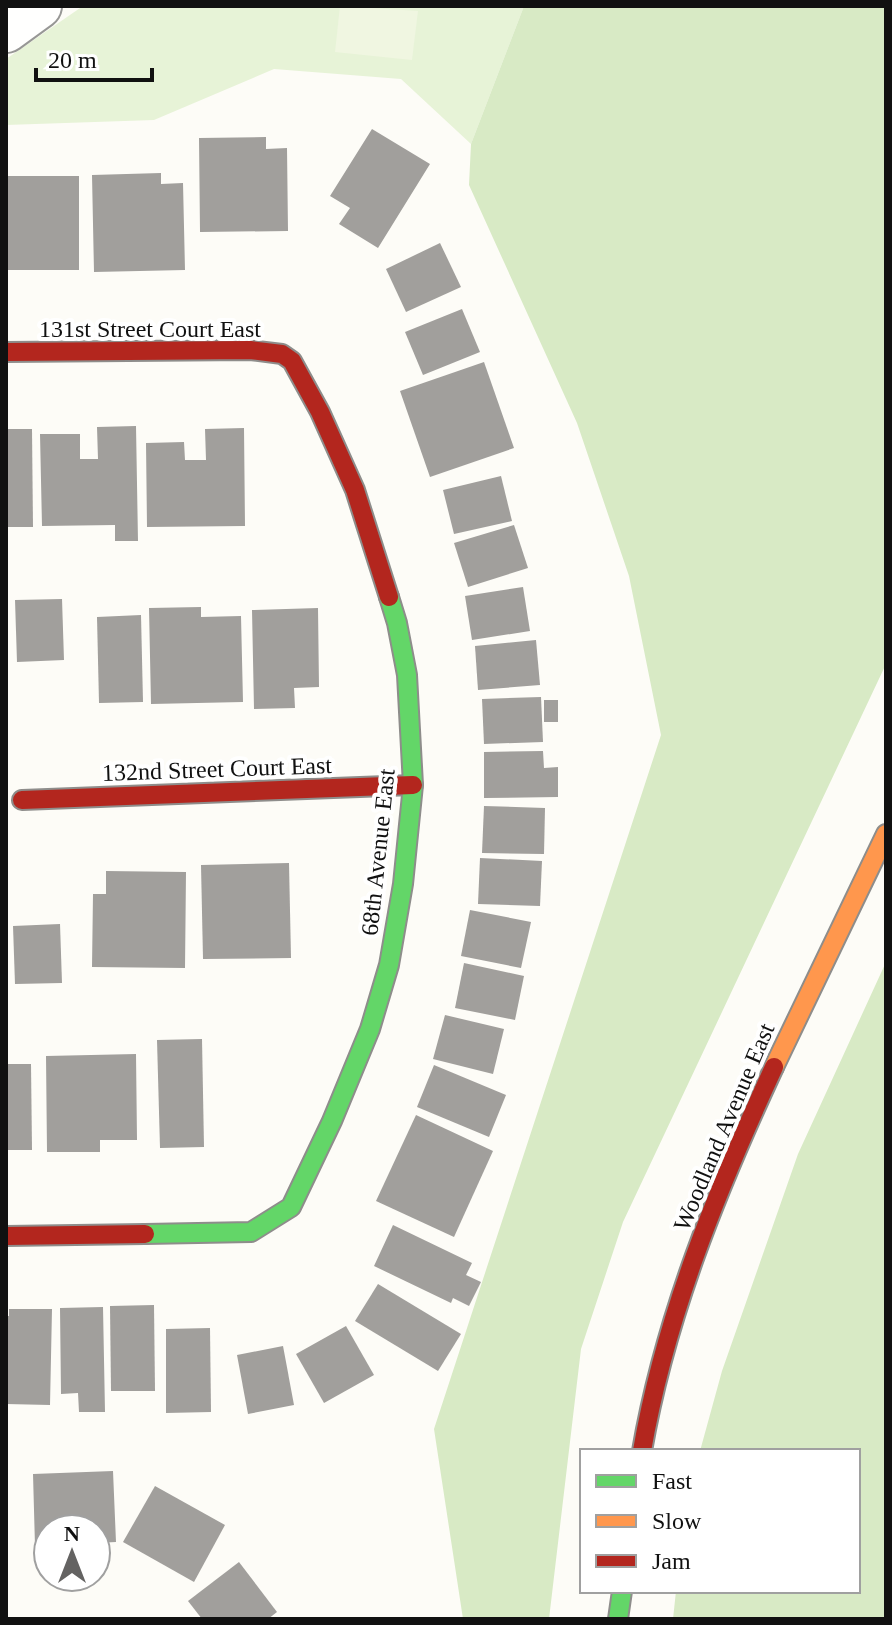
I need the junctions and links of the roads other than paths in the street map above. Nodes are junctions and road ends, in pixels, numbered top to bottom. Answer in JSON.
{"nodes":[{"id":1,"x":39,"y":6,"type":"edge"},
{"id":2,"x":6,"y":30,"type":"edge"},
{"id":3,"x":6,"y":352,"type":"edge"},
{"id":4,"x":292,"y":361,"type":"joint"},
{"id":5,"x":413,"y":785,"type":"junction"},
{"id":6,"x":22,"y":800,"type":"dead end"},
{"id":7,"x":886,"y":834,"type":"edge"},
{"id":8,"x":6,"y":1236,"type":"edge"},
{"id":9,"x":642,"y":1449,"type":"edge"},
{"id":10,"x":622,"y":1593,"type":"edge"},
{"id":11,"x":618,"y":1619,"type":"edge"}],
"edges":[{"from":1,"to":2,"type":"street"},
{"from":3,"to":4,"type":"street","name":"131st Street Court East"},
{"from":4,"to":5,"type":"street","name":"68th Avenue East"},
{"from":5,"to":6,"type":"street","name":"132nd Street Court East"},
{"from":5,"to":8,"type":"street","name":"68th Avenue East"},
{"from":7,"to":9,"type":"street","name":"Woodland Avenue East"},
{"from":10,"to":11,"type":"street"}]}
